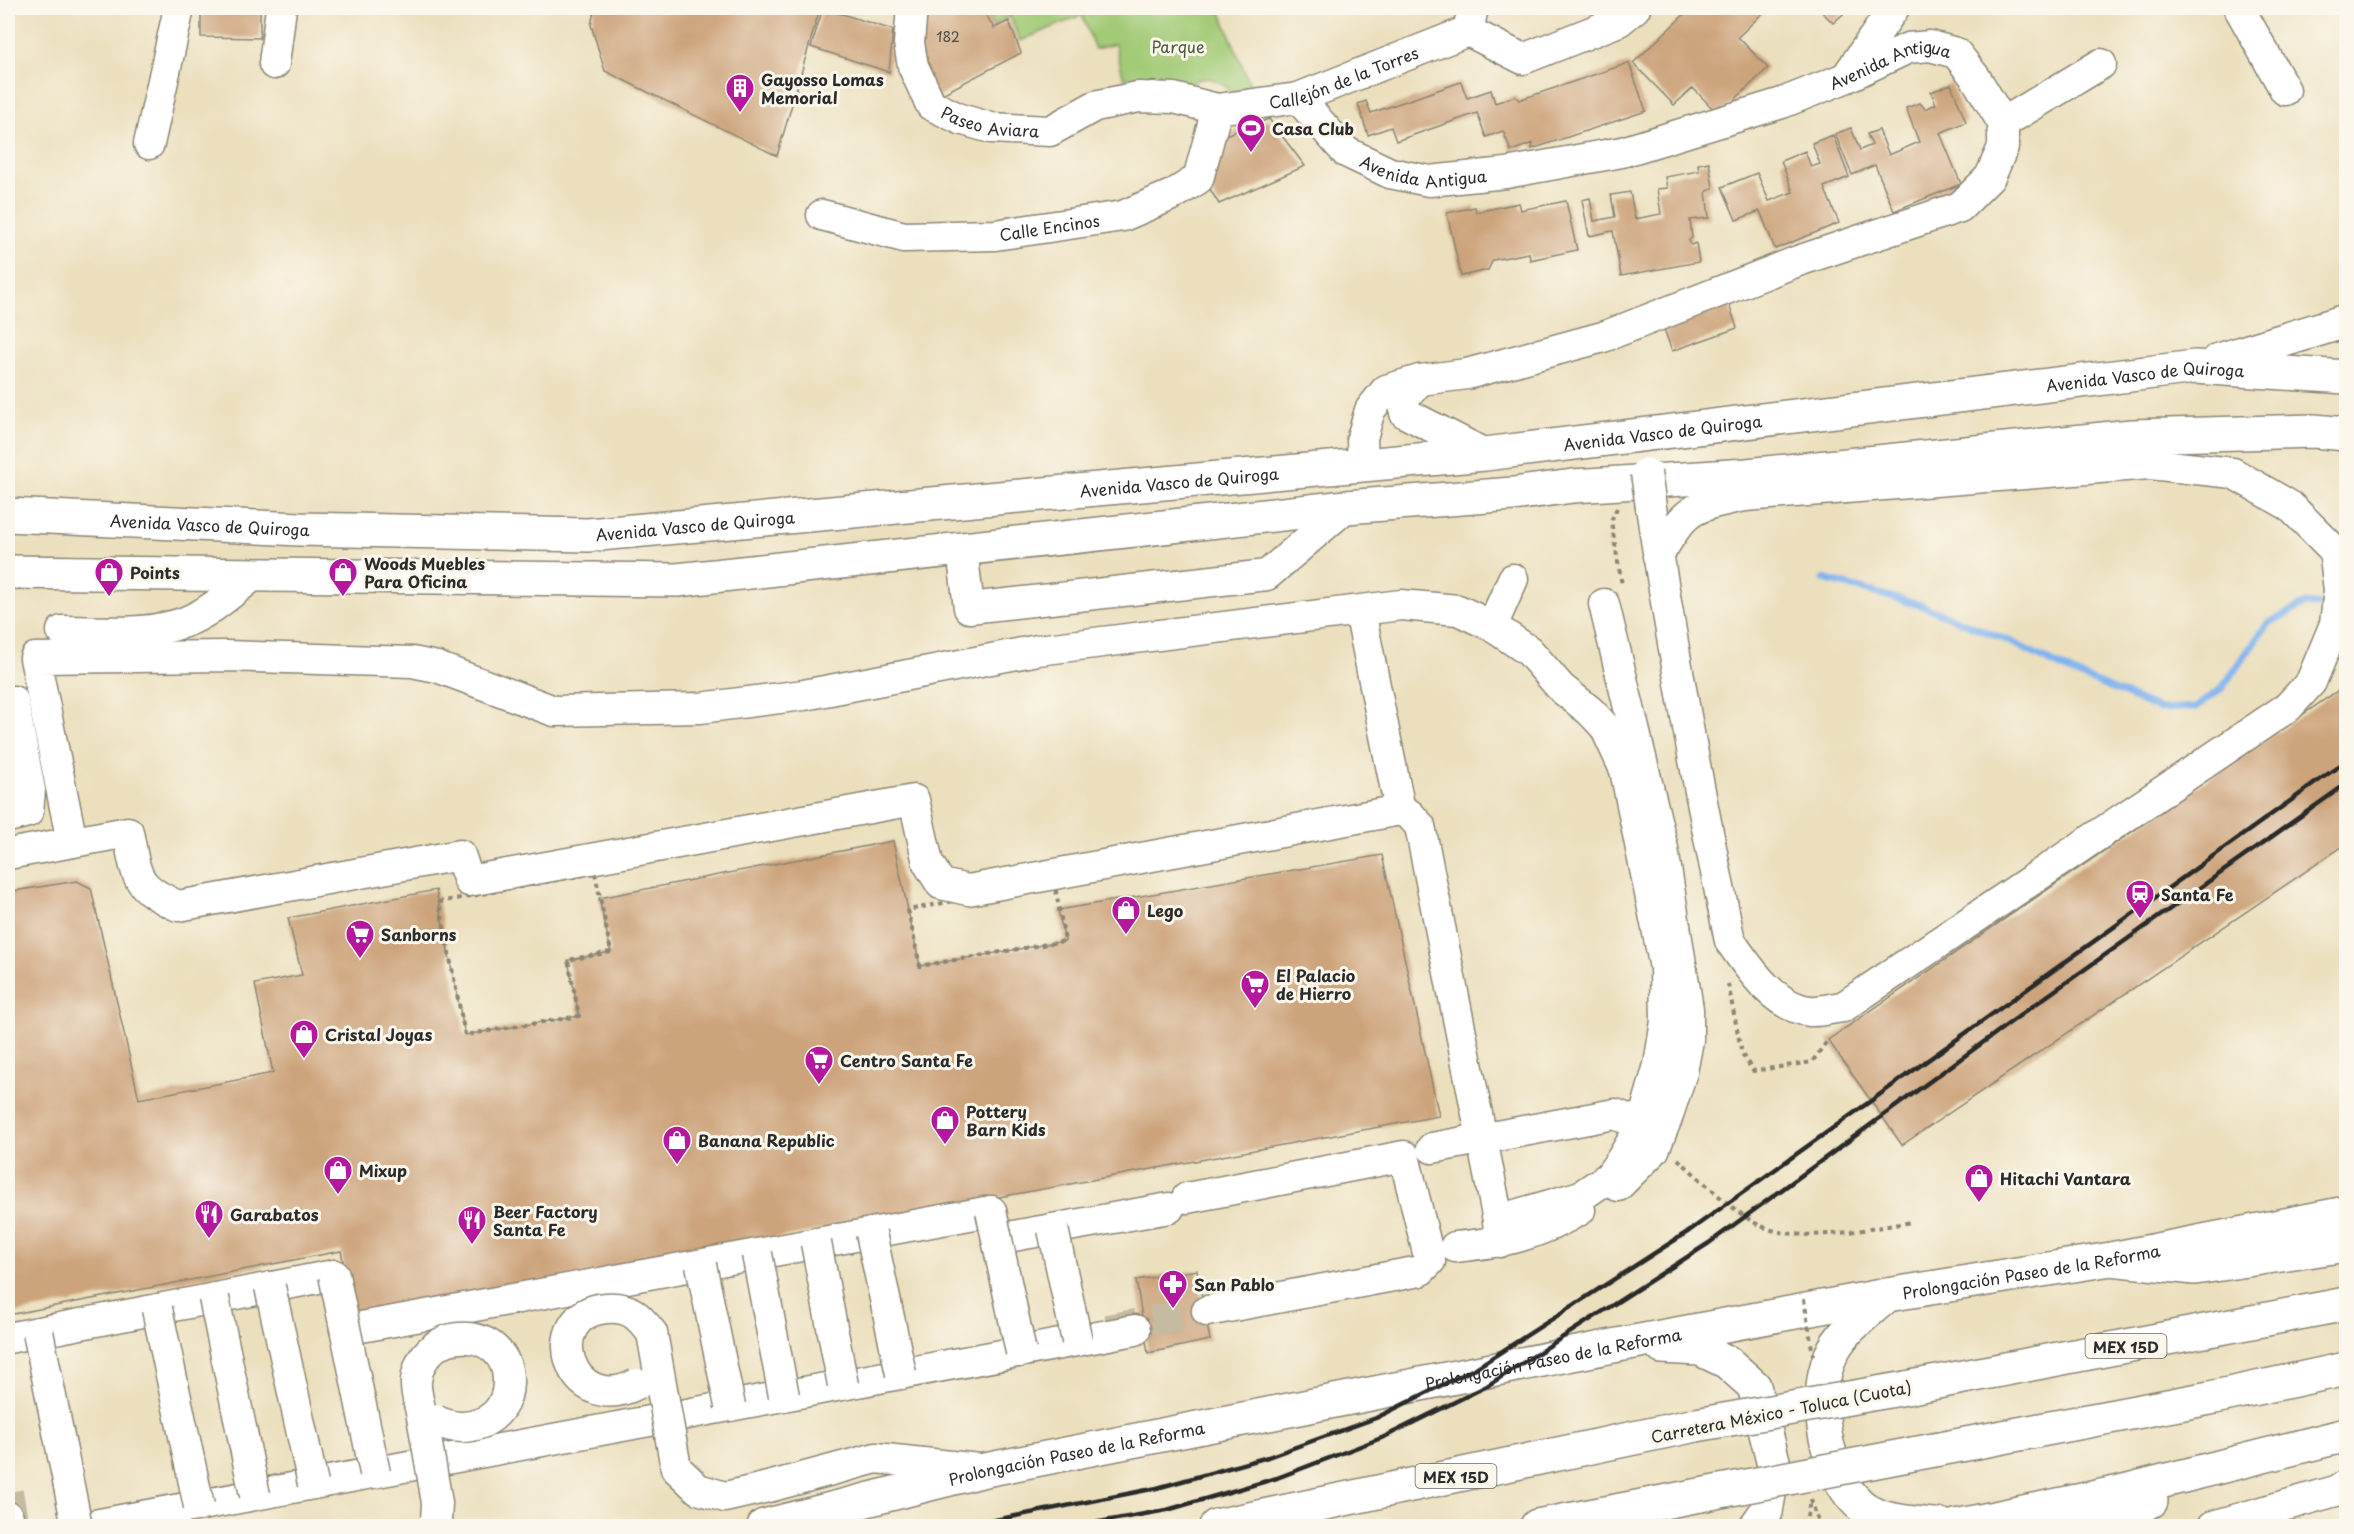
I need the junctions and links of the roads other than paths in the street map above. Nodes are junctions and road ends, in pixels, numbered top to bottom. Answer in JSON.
{"nodes":[{"id":1,"x":179,"y":8,"type":"edge"},
{"id":2,"x":281,"y":8,"type":"edge"},
{"id":3,"x":912,"y":8,"type":"edge"},
{"id":4,"x":1635,"y":8,"type":"edge"},
{"id":5,"x":1894,"y":8,"type":"edge"},
{"id":6,"x":2239,"y":8,"type":"edge"},
{"id":7,"x":1470,"y":19,"type":"edge"},
{"id":8,"x":274,"y":64,"type":"dead end"},
{"id":9,"x":2101,"y":64,"type":"dead end"},
{"id":10,"x":1845,"y":78,"type":"junction"},
{"id":11,"x":2285,"y":90,"type":"dead end"},
{"id":12,"x":1298,"y":98,"type":"junction"},
{"id":13,"x":1217,"y":109,"type":"junction"},
{"id":14,"x":2003,"y":123,"type":"junction"},
{"id":15,"x":150,"y":144,"type":"dead end"},
{"id":16,"x":822,"y":215,"type":"dead end"},
{"id":17,"x":2346,"y":321,"type":"edge"},
{"id":18,"x":2195,"y":367,"type":"junction"},
{"id":19,"x":2346,"y":377,"type":"edge"},
{"id":20,"x":1420,"y":380,"type":"junction"},
{"id":21,"x":2314,"y":431,"type":"junction"},
{"id":22,"x":2346,"y":434,"type":"edge"},
{"id":23,"x":2026,"y":447,"type":"junction"},
{"id":24,"x":2346,"y":451,"type":"edge"},
{"id":25,"x":1485,"y":454,"type":"junction"},
{"id":26,"x":2150,"y":464,"type":"junction"},
{"id":27,"x":1363,"y":465,"type":"junction"},
{"id":28,"x":1646,"y":473,"type":"dead end"},
{"id":29,"x":1346,"y":507,"type":"junction"},
{"id":30,"x":8,"y":515,"type":"edge"},
{"id":31,"x":962,"y":549,"type":"junction"},
{"id":32,"x":1658,"y":556,"type":"junction"},
{"id":33,"x":8,"y":572,"type":"edge"},
{"id":34,"x":254,"y":575,"type":"junction"},
{"id":35,"x":1513,"y":579,"type":"dead end"},
{"id":36,"x":1604,"y":604,"type":"dead end"},
{"id":37,"x":1360,"y":611,"type":"junction"},
{"id":38,"x":1492,"y":626,"type":"junction"},
{"id":39,"x":62,"y":631,"type":"dead end"},
{"id":40,"x":13,"y":701,"type":"dead end"},
{"id":41,"x":8,"y":739,"type":"edge"},
{"id":42,"x":1400,"y":810,"type":"junction"},
{"id":43,"x":9,"y":817,"type":"edge"},
{"id":44,"x":72,"y":842,"type":"junction"},
{"id":45,"x":8,"y":854,"type":"edge"},
{"id":46,"x":1482,"y":1138,"type":"junction"},
{"id":47,"x":1652,"y":1144,"type":"junction"},
{"id":48,"x":1432,"y":1148,"type":"dead end"},
{"id":49,"x":2346,"y":1213,"type":"edge"},
{"id":50,"x":994,"y":1225,"type":"junction"},
{"id":51,"x":1053,"y":1229,"type":"junction"},
{"id":52,"x":1499,"y":1231,"type":"junction"},
{"id":53,"x":871,"y":1233,"type":"junction"},
{"id":54,"x":816,"y":1243,"type":"junction"},
{"id":55,"x":2346,"y":1245,"type":"edge"},
{"id":56,"x":757,"y":1254,"type":"junction"},
{"id":57,"x":2111,"y":1259,"type":"junction"},
{"id":58,"x":1444,"y":1260,"type":"junction"},
{"id":59,"x":701,"y":1264,"type":"junction"},
{"id":60,"x":270,"y":1287,"type":"junction"},
{"id":61,"x":570,"y":1288,"type":"junction"},
{"id":62,"x":1887,"y":1295,"type":"junction"},
{"id":63,"x":214,"y":1298,"type":"junction"},
{"id":64,"x":498,"y":1304,"type":"junction"},
{"id":65,"x":2346,"y":1304,"type":"edge"},
{"id":66,"x":157,"y":1309,"type":"junction"},
{"id":67,"x":1207,"y":1311,"type":"tunnel mouth"},
{"id":68,"x":345,"y":1330,"type":"junction"},
{"id":69,"x":1135,"y":1330,"type":"tunnel mouth"},
{"id":70,"x":38,"y":1332,"type":"junction"},
{"id":71,"x":8,"y":1338,"type":"edge"},
{"id":72,"x":1077,"y":1341,"type":"junction"},
{"id":73,"x":1618,"y":1345,"type":"junction"},
{"id":74,"x":1021,"y":1352,"type":"junction"},
{"id":75,"x":2346,"y":1369,"type":"edge"},
{"id":76,"x":901,"y":1374,"type":"junction"},
{"id":77,"x":843,"y":1385,"type":"junction"},
{"id":78,"x":784,"y":1396,"type":"junction"},
{"id":79,"x":730,"y":1406,"type":"junction"},
{"id":80,"x":436,"y":1418,"type":"junction"},
{"id":81,"x":2343,"y":1436,"type":"edge"},
{"id":82,"x":985,"y":1470,"type":"junction"},
{"id":83,"x":375,"y":1473,"type":"junction"},
{"id":84,"x":313,"y":1485,"type":"junction"},
{"id":85,"x":2345,"y":1488,"type":"edge"},
{"id":86,"x":255,"y":1495,"type":"junction"},
{"id":87,"x":199,"y":1506,"type":"junction"},
{"id":88,"x":2138,"y":1510,"type":"edge"},
{"id":89,"x":8,"y":1516,"type":"edge"},
{"id":90,"x":2263,"y":1520,"type":"edge"},
{"id":91,"x":2219,"y":1526,"type":"edge"},
{"id":92,"x":9,"y":1527,"type":"edge"},
{"id":93,"x":77,"y":1527,"type":"edge"},
{"id":94,"x":89,"y":1527,"type":"edge"},
{"id":95,"x":432,"y":1527,"type":"edge"},
{"id":96,"x":438,"y":1527,"type":"edge"},
{"id":97,"x":764,"y":1527,"type":"edge"},
{"id":98,"x":1216,"y":1527,"type":"edge"},
{"id":99,"x":1537,"y":1527,"type":"edge"},
{"id":100,"x":1756,"y":1527,"type":"edge"},
{"id":101,"x":1943,"y":1527,"type":"edge"},
{"id":102,"x":1956,"y":1527,"type":"edge"},
{"id":103,"x":2083,"y":1527,"type":"edge"}],
"edges":[{"from":1,"to":15,"type":"street"},
{"from":2,"to":8,"type":"street"},
{"from":3,"to":13,"type":"street","name":"Paseo Aviara"},
{"from":4,"to":7,"type":"street"},
{"from":5,"to":10,"type":"street"},
{"from":6,"to":11,"type":"street"},
{"from":7,"to":12,"type":"street","name":"Callejón de la Torres"},
{"from":9,"to":14,"type":"street"},
{"from":10,"to":12,"type":"street","name":"Avenida Antigua"},
{"from":10,"to":14,"type":"street","name":"Avenida Antigua"},
{"from":12,"to":13,"type":"street","name":"Callejón de la Torres"},
{"from":13,"to":16,"type":"street","name":"Calle Encinos"},
{"from":14,"to":20,"type":"street"},
{"from":17,"to":18,"type":"main road"},
{"from":18,"to":19,"type":"main road","name":"Avenida Vasco de Quiroga"},
{"from":18,"to":25,"type":"main road","name":"Avenida Vasco de Quiroga"},
{"from":20,"to":25,"type":"street"},
{"from":20,"to":27,"type":"street"},
{"from":21,"to":22,"type":"main road"},
{"from":21,"to":23,"type":"main road"},
{"from":21,"to":24,"type":"main road"},
{"from":23,"to":26,"type":"street"},
{"from":23,"to":29,"type":"main road"},
{"from":25,"to":27,"type":"main road","name":"Avenida Vasco de Quiroga"},
{"from":26,"to":32,"type":"street"},
{"from":26,"to":32,"type":"street"},
{"from":27,"to":30,"type":"main road","name":"Avenida Vasco de Quiroga"},
{"from":28,"to":32,"type":"street","bridge":true},
{"from":29,"to":31,"type":"main road"},
{"from":29,"to":31,"type":"street"},
{"from":31,"to":34,"type":"main road"},
{"from":33,"to":34,"type":"main road"},
{"from":34,"to":39,"type":"street"},
{"from":35,"to":38,"type":"street"},
{"from":36,"to":47,"type":"street"},
{"from":37,"to":38,"type":"street"},
{"from":37,"to":42,"type":"street"},
{"from":37,"to":44,"type":"street"},
{"from":38,"to":47,"type":"street"},
{"from":40,"to":43,"type":"street"},
{"from":41,"to":43,"type":"street"},
{"from":42,"to":44,"type":"street"},
{"from":42,"to":46,"type":"street"},
{"from":44,"to":45,"type":"street"},
{"from":46,"to":47,"type":"street"},
{"from":46,"to":48,"type":"street"},
{"from":46,"to":52,"type":"street"},
{"from":47,"to":52,"type":"street"},
{"from":49,"to":57,"type":"main road","name":"Prolongación Paseo de la Reforma"},
{"from":50,"to":51,"type":"street"},
{"from":50,"to":53,"type":"street"},
{"from":50,"to":74,"type":"street","bridge":true},
{"from":51,"to":58,"type":"street"},
{"from":51,"to":72,"type":"street","bridge":true},
{"from":52,"to":58,"type":"street"},
{"from":53,"to":54,"type":"street"},
{"from":53,"to":76,"type":"street","bridge":true},
{"from":54,"to":56,"type":"street"},
{"from":54,"to":77,"type":"street","bridge":true},
{"from":55,"to":57,"type":"main road"},
{"from":56,"to":59,"type":"street"},
{"from":56,"to":78,"type":"street","bridge":true},
{"from":57,"to":62,"type":"main road","name":"Prolongación Paseo de la Reforma"},
{"from":58,"to":67,"type":"street"},
{"from":59,"to":61,"type":"street"},
{"from":59,"to":79,"type":"street","bridge":true},
{"from":60,"to":63,"type":"street"},
{"from":60,"to":68,"type":"street","bridge":true},
{"from":60,"to":84,"type":"street","bridge":true},
{"from":61,"to":64,"type":"street"},
{"from":61,"to":82,"type":"street","bridge":true},
{"from":62,"to":73,"type":"main road","name":"Prolongación Paseo de la Reforma"},
{"from":62,"to":101,"type":"main road"},
{"from":63,"to":66,"type":"street"},
{"from":63,"to":86,"type":"street","bridge":true},
{"from":64,"to":68,"type":"street"},
{"from":64,"to":80,"type":"street"},
{"from":65,"to":98,"type":"main road","name":"Carretera México - Toluca (Cuota)","number":"MEX 15D","bridge":true},
{"from":66,"to":70,"type":"street"},
{"from":66,"to":87,"type":"street","bridge":true},
{"from":68,"to":83,"type":"street","bridge":true},
{"from":69,"to":72,"type":"street"},
{"from":70,"to":71,"type":"street"},
{"from":70,"to":93,"type":"street","bridge":true},
{"from":72,"to":74,"type":"street"},
{"from":73,"to":82,"type":"main road","name":"Prolongación Paseo de la Reforma"},
{"from":73,"to":100,"type":"main road"},
{"from":74,"to":76,"type":"street"},
{"from":75,"to":99,"type":"main road","bridge":true},
{"from":76,"to":77,"type":"street"},
{"from":77,"to":78,"type":"street"},
{"from":78,"to":79,"type":"street"},
{"from":79,"to":83,"type":"street"},
{"from":80,"to":95,"type":"street","bridge":true},
{"from":80,"to":96,"type":"street","bridge":true},
{"from":81,"to":88,"type":"main road"},
{"from":82,"to":97,"type":"main road","name":"Prolongación Paseo de la Reforma"},
{"from":83,"to":84,"type":"street"},
{"from":84,"to":86,"type":"street"},
{"from":85,"to":90,"type":"street"},
{"from":86,"to":87,"type":"street"},
{"from":87,"to":94,"type":"street"},
{"from":88,"to":102,"type":"main road"},
{"from":88,"to":103,"type":"main road"},
{"from":89,"to":92,"type":"street"},
{"from":90,"to":91,"type":"street"}]}
